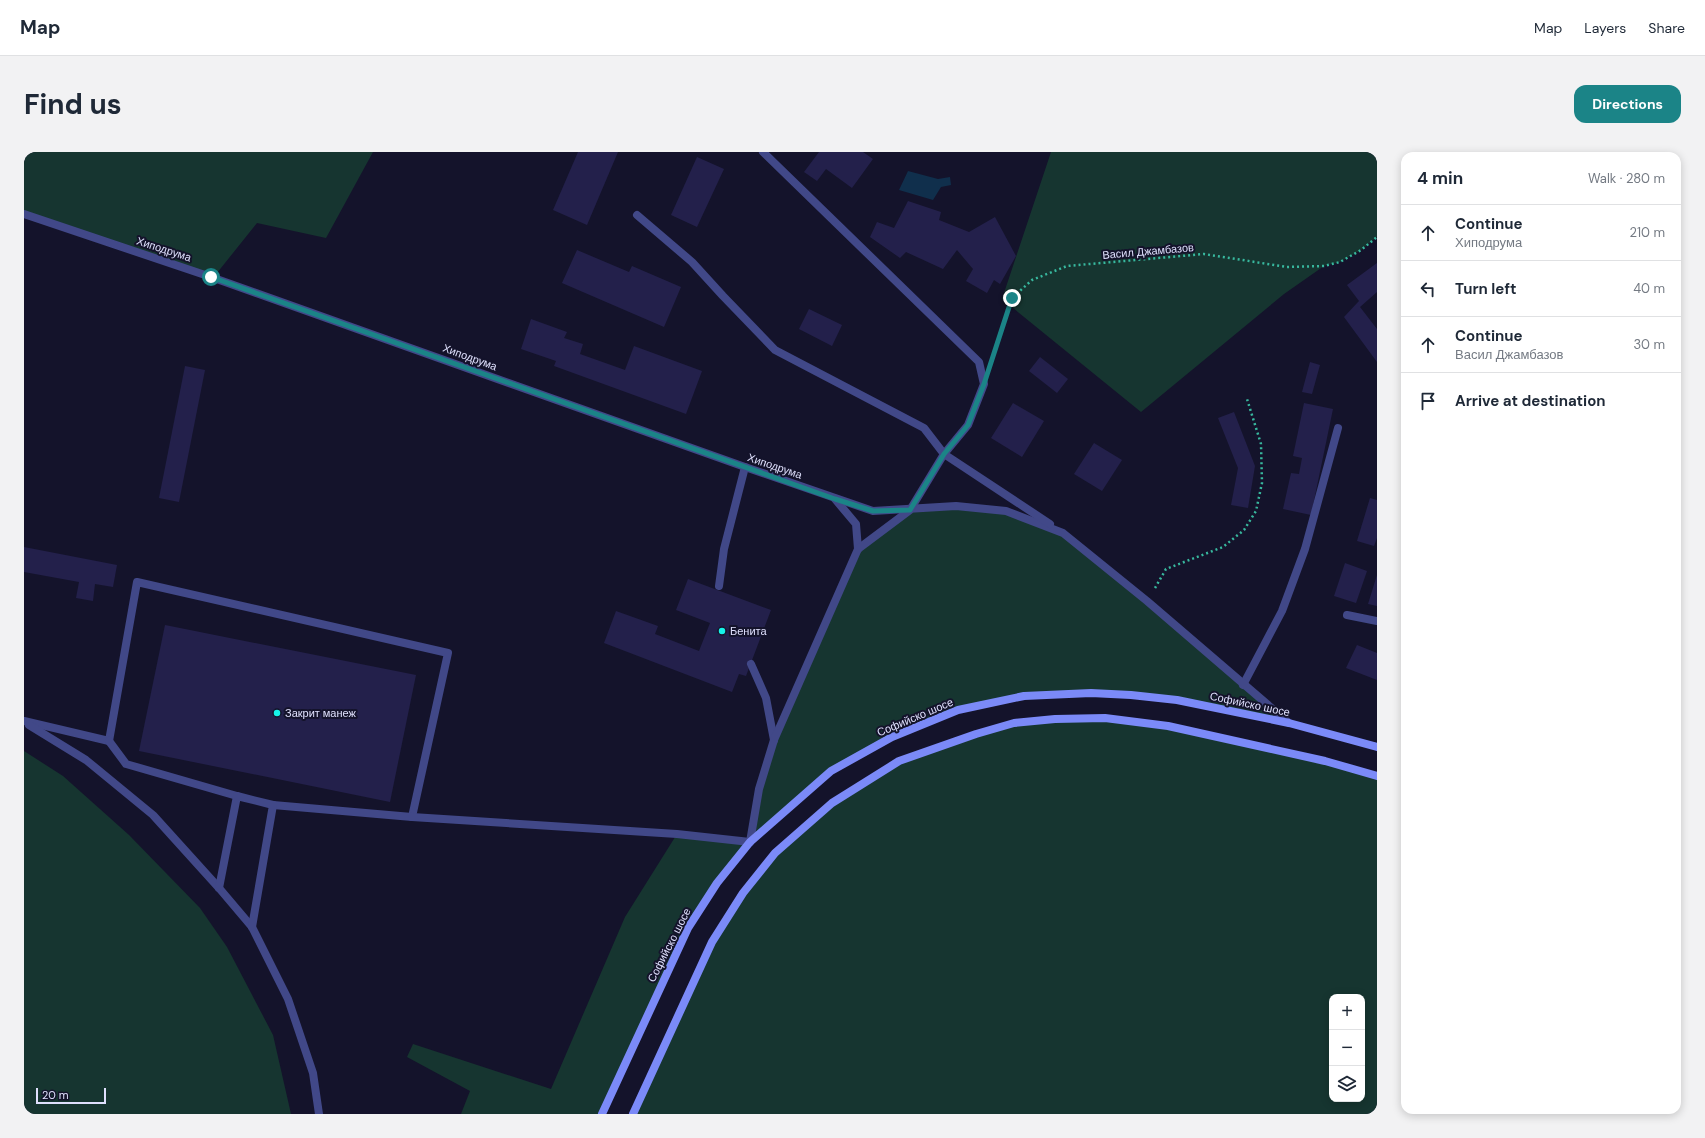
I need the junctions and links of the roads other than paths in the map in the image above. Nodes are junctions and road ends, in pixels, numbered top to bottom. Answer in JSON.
{"nodes":[{"id":1,"x":762,"y":152,"type":"edge"},
{"id":2,"x":24,"y":214,"type":"edge"},
{"id":3,"x":637,"y":214,"type":"dead end"},
{"id":4,"x":1338,"y":428,"type":"dead end"},
{"id":5,"x":944,"y":454,"type":"junction"},
{"id":6,"x":745,"y":467,"type":"junction"},
{"id":7,"x":835,"y":499,"type":"junction"},
{"id":8,"x":910,"y":510,"type":"junction"},
{"id":9,"x":1063,"y":533,"type":"junction"},
{"id":10,"x":858,"y":549,"type":"junction"},
{"id":11,"x":719,"y":586,"type":"dead end"},
{"id":12,"x":1347,"y":615,"type":"dead end"},
{"id":13,"x":1377,"y":621,"type":"edge"},
{"id":14,"x":751,"y":664,"type":"dead end"},
{"id":15,"x":1243,"y":685,"type":"junction"},
{"id":16,"x":24,"y":722,"type":"edge"},
{"id":17,"x":1290,"y":723,"type":"junction"},
{"id":18,"x":774,"y":740,"type":"junction"},
{"id":19,"x":109,"y":741,"type":"junction"},
{"id":20,"x":1377,"y":747,"type":"edge"},
{"id":21,"x":1377,"y":776,"type":"edge"},
{"id":22,"x":237,"y":796,"type":"junction"},
{"id":23,"x":273,"y":805,"type":"junction"},
{"id":24,"x":412,"y":817,"type":"junction"},
{"id":25,"x":750,"y":842,"type":"junction"},
{"id":26,"x":219,"y":888,"type":"junction"},
{"id":27,"x":252,"y":927,"type":"junction"},
{"id":28,"x":319,"y":1114,"type":"edge"},
{"id":29,"x":602,"y":1114,"type":"edge"},
{"id":30,"x":633,"y":1114,"type":"edge"}],
"edges":[{"from":1,"to":5,"type":"street"},
{"from":2,"to":6,"type":"street","name":"Хиподрума"},
{"from":3,"to":5,"type":"street"},
{"from":4,"to":15,"type":"street"},
{"from":5,"to":8,"type":"street"},
{"from":5,"to":9,"type":"street"},
{"from":6,"to":7,"type":"street","name":"Хиподрума"},
{"from":6,"to":11,"type":"street"},
{"from":7,"to":8,"type":"street","name":"Хиподрума"},
{"from":7,"to":10,"type":"street"},
{"from":8,"to":9,"type":"street","name":"Хиподрума"},
{"from":8,"to":10,"type":"street"},
{"from":9,"to":15,"type":"street"},
{"from":10,"to":18,"type":"street"},
{"from":12,"to":13,"type":"street"},
{"from":14,"to":18,"type":"street"},
{"from":15,"to":17,"type":"street"},
{"from":16,"to":19,"type":"street"},
{"from":16,"to":26,"type":"street"},
{"from":17,"to":20,"type":"main road","name":"Софийско шосе"},
{"from":17,"to":25,"type":"main road","name":"Софийско шосе"},
{"from":18,"to":25,"type":"street"},
{"from":19,"to":22,"type":"street"},
{"from":19,"to":24,"type":"street"},
{"from":21,"to":30,"type":"main road"},
{"from":22,"to":23,"type":"street"},
{"from":22,"to":26,"type":"street"},
{"from":23,"to":24,"type":"street"},
{"from":23,"to":27,"type":"street"},
{"from":24,"to":25,"type":"street"},
{"from":25,"to":29,"type":"main road","name":"Софийско шосе"},
{"from":26,"to":27,"type":"street"},
{"from":27,"to":28,"type":"street"}]}
